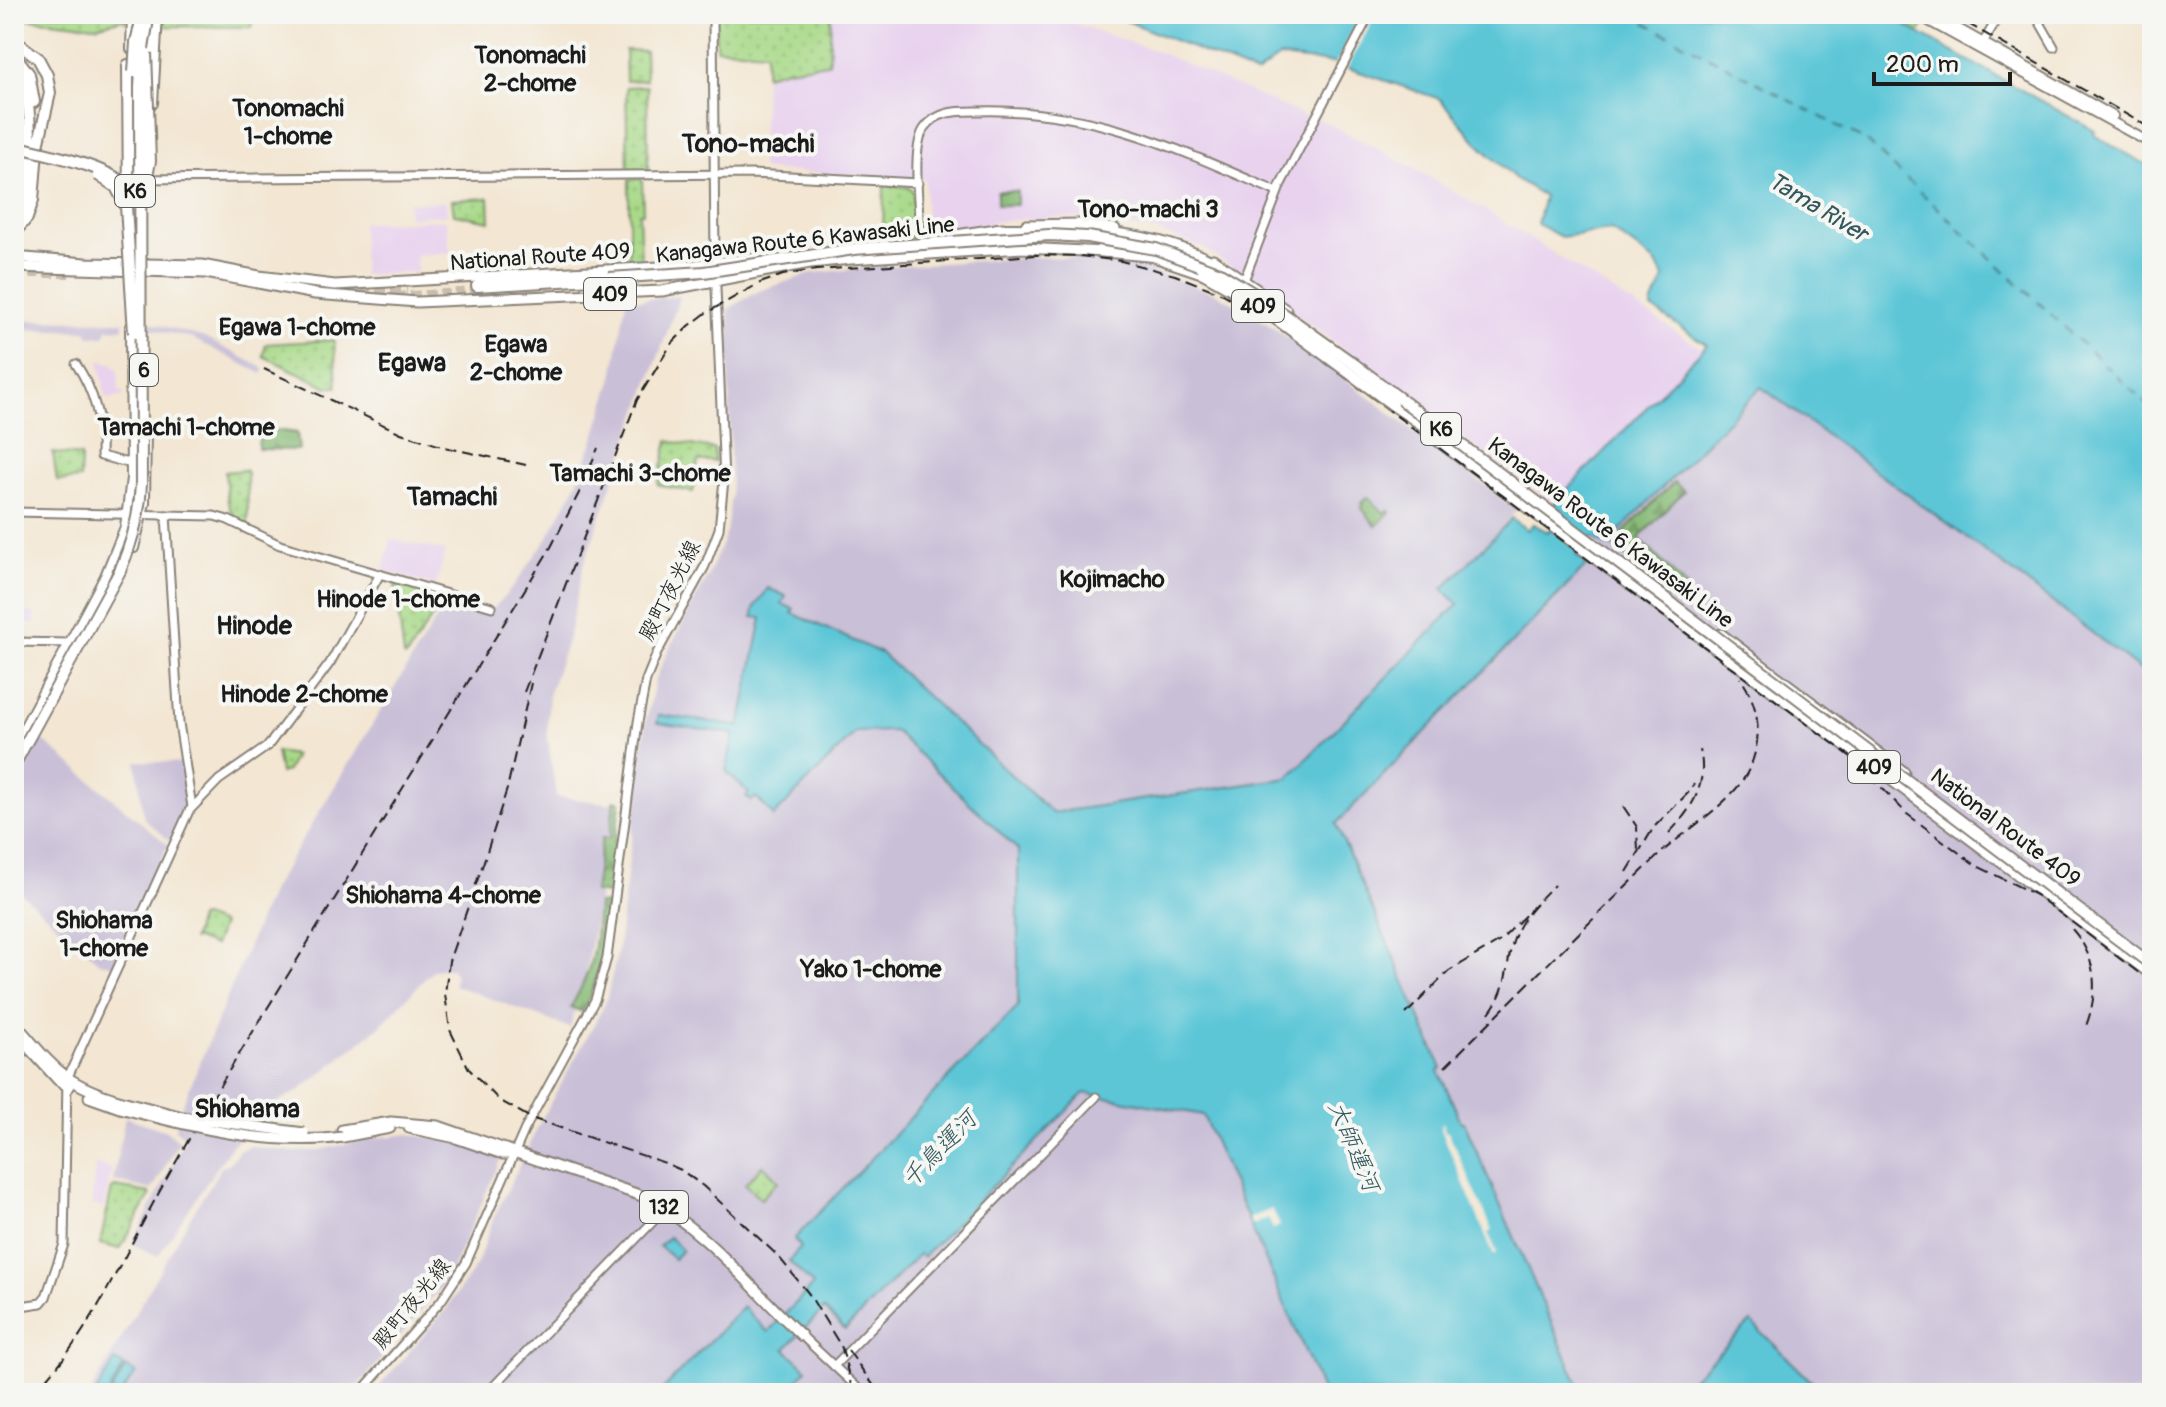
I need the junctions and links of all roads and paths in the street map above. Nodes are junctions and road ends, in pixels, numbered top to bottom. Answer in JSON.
{"nodes":[{"id":1,"x":157,"y":14,"type":"edge"},
{"id":2,"x":1370,"y":14,"type":"edge"},
{"id":3,"x":1916,"y":14,"type":"edge"},
{"id":4,"x":1932,"y":14,"type":"edge"},
{"id":5,"x":2000,"y":14,"type":"edge"},
{"id":6,"x":2035,"y":14,"type":"edge"},
{"id":7,"x":713,"y":16,"type":"dead end"},
{"id":8,"x":141,"y":17,"type":"edge"},
{"id":9,"x":14,"y":40,"type":"edge"},
{"id":10,"x":1982,"y":45,"type":"junction"},
{"id":11,"x":2054,"y":47,"type":"dead end"},
{"id":12,"x":14,"y":54,"type":"edge"},
{"id":13,"x":14,"y":67,"type":"edge"},
{"id":14,"x":14,"y":82,"type":"edge"},
{"id":15,"x":14,"y":94,"type":"edge"},
{"id":16,"x":14,"y":125,"type":"edge"},
{"id":17,"x":2152,"y":141,"type":"edge"},
{"id":18,"x":14,"y":149,"type":"edge"},
{"id":19,"x":714,"y":175,"type":"junction"},
{"id":20,"x":131,"y":179,"type":"junction"},
{"id":21,"x":144,"y":179,"type":"junction"},
{"id":22,"x":918,"y":183,"type":"junction"},
{"id":23,"x":31,"y":185,"type":"junction"},
{"id":24,"x":1277,"y":192,"type":"junction"},
{"id":25,"x":16,"y":220,"type":"edge"},
{"id":26,"x":997,"y":229,"type":"junction"},
{"id":27,"x":14,"y":232,"type":"edge"},
{"id":28,"x":919,"y":241,"type":"junction"},
{"id":29,"x":131,"y":247,"type":"junction"},
{"id":30,"x":1099,"y":251,"type":"junction"},
{"id":31,"x":920,"y":255,"type":"junction"},
{"id":32,"x":14,"y":257,"type":"edge"},
{"id":33,"x":715,"y":263,"type":"junction"},
{"id":34,"x":14,"y":267,"type":"edge"},
{"id":35,"x":130,"y":267,"type":"junction"},
{"id":36,"x":144,"y":267,"type":"junction"},
{"id":37,"x":1245,"y":279,"type":"junction"},
{"id":38,"x":716,"y":282,"type":"junction"},
{"id":39,"x":1238,"y":295,"type":"junction"},
{"id":40,"x":134,"y":333,"type":"junction"},
{"id":41,"x":76,"y":364,"type":"dead end"},
{"id":42,"x":1354,"y":364,"type":"junction"},
{"id":43,"x":141,"y":413,"type":"junction"},
{"id":44,"x":131,"y":464,"type":"junction"},
{"id":45,"x":1482,"y":465,"type":"junction"},
{"id":46,"x":147,"y":470,"type":"junction"},
{"id":47,"x":14,"y":512,"type":"edge"},
{"id":48,"x":128,"y":514,"type":"junction"},
{"id":49,"x":144,"y":514,"type":"junction"},
{"id":50,"x":166,"y":515,"type":"junction"},
{"id":51,"x":1601,"y":555,"type":"junction"},
{"id":52,"x":380,"y":574,"type":"junction"},
{"id":53,"x":492,"y":607,"type":"dead end"},
{"id":54,"x":14,"y":642,"type":"edge"},
{"id":55,"x":69,"y":643,"type":"junction"},
{"id":56,"x":85,"y":643,"type":"junction"},
{"id":57,"x":26,"y":723,"type":"junction"},
{"id":58,"x":36,"y":732,"type":"junction"},
{"id":59,"x":14,"y":746,"type":"edge"},
{"id":60,"x":14,"y":754,"type":"edge"},
{"id":61,"x":14,"y":765,"type":"edge"},
{"id":62,"x":14,"y":774,"type":"edge"},
{"id":63,"x":192,"y":808,"type":"junction"},
{"id":64,"x":2152,"y":967,"type":"edge"},
{"id":65,"x":14,"y":1022,"type":"edge"},
{"id":66,"x":14,"y":1032,"type":"edge"},
{"id":67,"x":66,"y":1082,"type":"junction"},
{"id":68,"x":1096,"y":1097,"type":"dead end"},
{"id":69,"x":513,"y":1154,"type":"junction"},
{"id":70,"x":666,"y":1208,"type":"junction"},
{"id":71,"x":14,"y":1307,"type":"edge"},
{"id":72,"x":802,"y":1336,"type":"joint"},
{"id":73,"x":834,"y":1366,"type":"junction"},
{"id":74,"x":360,"y":1393,"type":"edge"},
{"id":75,"x":487,"y":1393,"type":"edge"},
{"id":76,"x":863,"y":1393,"type":"edge"}],
"edges":[{"from":1,"to":21,"type":"highway","bridge":true},
{"from":2,"to":24,"type":"street"},
{"from":3,"to":10,"type":"main road"},
{"from":4,"to":10,"type":"main road"},
{"from":5,"to":10,"type":"street"},
{"from":6,"to":11,"type":"street"},
{"from":7,"to":19,"type":"street","name":"殿町夜光線"},
{"from":8,"to":20,"type":"main road","number":"6"},
{"from":8,"to":21,"type":"main road","number":"6"},
{"from":8,"to":29,"type":"highway","bridge":true},
{"from":8,"to":40,"type":"highway","bridge":true},
{"from":8,"to":43,"type":"highway","bridge":true},
{"from":9,"to":23,"type":"highway"},
{"from":10,"to":17,"type":"main road"},
{"from":12,"to":23,"type":"highway"},
{"from":13,"to":23,"type":"highway"},
{"from":14,"to":15,"type":"highway"},
{"from":16,"to":23,"type":"highway"},
{"from":18,"to":40,"type":"highway","number":"K6","bridge":true},
{"from":18,"to":43,"type":"highway","number":"K6","bridge":true},
{"from":19,"to":21,"type":"street"},
{"from":19,"to":22,"type":"street"},
{"from":19,"to":33,"type":"street","name":"殿町夜光線"},
{"from":20,"to":21,"type":"street"},
{"from":20,"to":29,"type":"main road","number":"6"},
{"from":21,"to":36,"type":"main road","number":"6"},
{"from":22,"to":24,"type":"street"},
{"from":22,"to":28,"type":"street"},
{"from":23,"to":25,"type":"highway"},
{"from":23,"to":27,"type":"highway"},
{"from":24,"to":37,"type":"street"},
{"from":26,"to":28,"type":"highway","name":"National Route 409","number":"409"},
{"from":26,"to":37,"type":"highway","name":"National Route 409","number":"409"},
{"from":26,"to":42,"type":"highway","bridge":true},
{"from":28,"to":31,"type":"street"},
{"from":28,"to":33,"type":"highway","name":"National Route 409","number":"409"},
{"from":29,"to":35,"type":"main road","number":"6"},
{"from":30,"to":31,"type":"highway","name":"National Route 409","number":"409"},
{"from":30,"to":39,"type":"highway","name":"National Route 409","number":"409"},
{"from":30,"to":45,"type":"highway","bridge":true},
{"from":31,"to":38,"type":"highway","name":"National Route 409","number":"409"},
{"from":32,"to":35,"type":"highway","number":"409"},
{"from":33,"to":36,"type":"highway","name":"National Route 409","number":"409"},
{"from":33,"to":38,"type":"street","name":"殿町夜光線"},
{"from":34,"to":35,"type":"highway","number":"409"},
{"from":35,"to":36,"type":"highway","name":"National Route 409","number":"409"},
{"from":35,"to":44,"type":"main road","number":"6"},
{"from":36,"to":38,"type":"highway","name":"National Route 409","number":"409"},
{"from":36,"to":46,"type":"main road","number":"6"},
{"from":37,"to":39,"type":"street"},
{"from":37,"to":51,"type":"highway","name":"National Route 409","number":"409","bridge":true},
{"from":38,"to":69,"type":"street","name":"殿町夜光線"},
{"from":39,"to":51,"type":"highway","name":"National Route 409","number":"409"},
{"from":40,"to":60,"type":"highway","bridge":true},
{"from":41,"to":44,"type":"street"},
{"from":42,"to":45,"type":"highway","name":"Kanagawa Route 6 Kawasaki Line","number":"K6","bridge":true},
{"from":42,"to":64,"type":"highway","name":"Kanagawa Route 6 Kawasaki Line","number":"K6","bridge":true},
{"from":43,"to":61,"type":"highway","bridge":true},
{"from":44,"to":46,"type":"street"},
{"from":44,"to":48,"type":"main road","number":"6"},
{"from":45,"to":64,"type":"highway","name":"Kanagawa Route 6 Kawasaki Line","number":"K6","bridge":true},
{"from":46,"to":49,"type":"main road","number":"6"},
{"from":47,"to":48,"type":"street"},
{"from":48,"to":49,"type":"street"},
{"from":48,"to":55,"type":"main road","number":"6"},
{"from":49,"to":50,"type":"street"},
{"from":49,"to":56,"type":"main road","number":"6"},
{"from":50,"to":52,"type":"street"},
{"from":50,"to":63,"type":"street"},
{"from":51,"to":64,"type":"highway","name":"National Route 409","number":"409"},
{"from":51,"to":64,"type":"highway","name":"National Route 409","number":"409"},
{"from":52,"to":53,"type":"street"},
{"from":52,"to":63,"type":"street"},
{"from":54,"to":55,"type":"street"},
{"from":55,"to":56,"type":"street"},
{"from":55,"to":57,"type":"main road","number":"6"},
{"from":56,"to":58,"type":"main road","number":"6"},
{"from":57,"to":58,"type":"street"},
{"from":57,"to":59,"type":"main road","number":"6"},
{"from":58,"to":62,"type":"main road","number":"6"},
{"from":63,"to":67,"type":"street"},
{"from":65,"to":67,"type":"highway","number":"132"},
{"from":66,"to":67,"type":"highway","number":"132"},
{"from":67,"to":69,"type":"highway","number":"132","bridge":true},
{"from":67,"to":71,"type":"street"},
{"from":68,"to":73,"type":"street"},
{"from":69,"to":70,"type":"highway","number":"132"},
{"from":69,"to":74,"type":"street","name":"殿町夜光線"},
{"from":70,"to":72,"type":"highway","number":"132"},
{"from":70,"to":75,"type":"street"},
{"from":72,"to":73,"type":"street","number":"132"},
{"from":73,"to":76,"type":"street","number":"132"}]}
